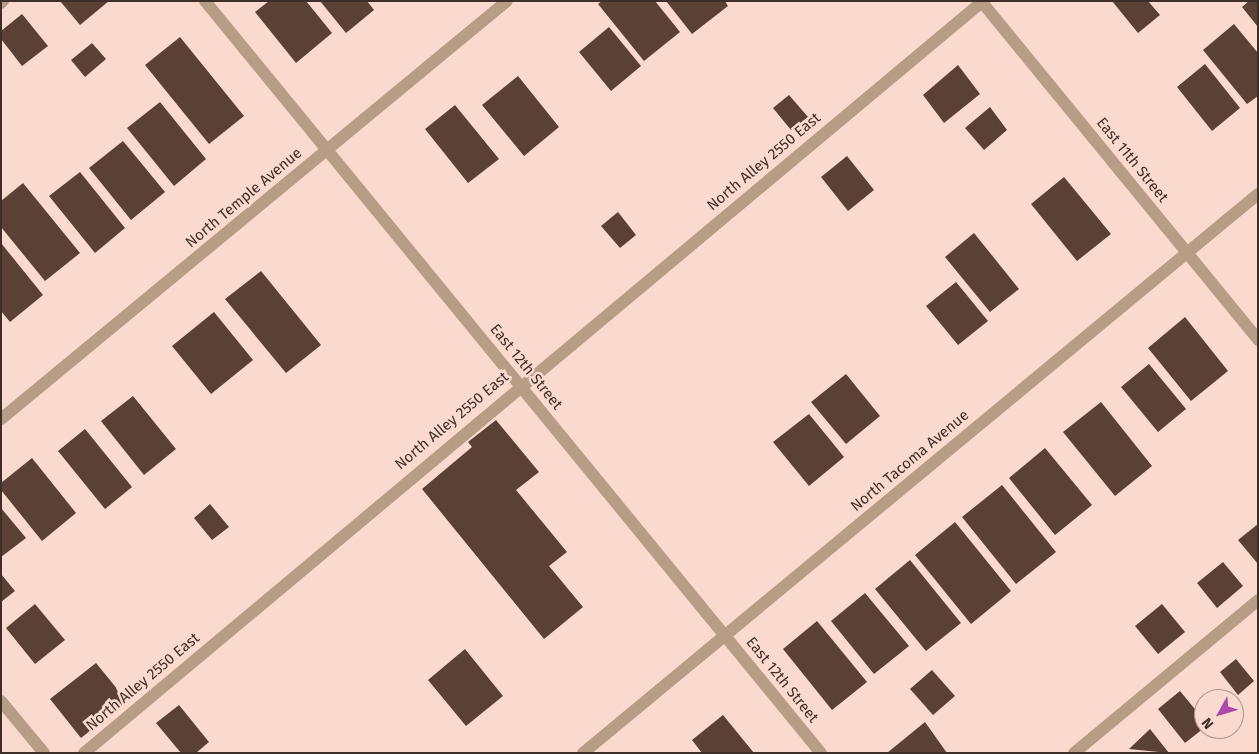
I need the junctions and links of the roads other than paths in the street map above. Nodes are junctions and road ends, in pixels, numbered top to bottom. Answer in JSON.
{"nodes":[{"id":1,"x":205,"y":1,"type":"edge"},
{"id":2,"x":507,"y":1,"type":"edge"},
{"id":3,"x":982,"y":2,"type":"edge"},
{"id":4,"x":327,"y":150,"type":"junction"},
{"id":5,"x":1258,"y":194,"type":"edge"},
{"id":6,"x":1187,"y":253,"type":"junction"},
{"id":7,"x":1258,"y":340,"type":"edge"},
{"id":8,"x":520,"y":385,"type":"junction"},
{"id":9,"x":1,"y":420,"type":"edge"},
{"id":10,"x":1258,"y":600,"type":"edge"},
{"id":11,"x":725,"y":636,"type":"junction"},
{"id":12,"x":1,"y":701,"type":"edge"},
{"id":13,"x":44,"y":753,"type":"edge"},
{"id":14,"x":84,"y":753,"type":"edge"},
{"id":15,"x":584,"y":753,"type":"edge"},
{"id":16,"x":820,"y":753,"type":"edge"},
{"id":17,"x":1074,"y":753,"type":"edge"}],
"edges":[{"from":1,"to":4,"type":"street","name":"East 12th Street"},
{"from":2,"to":4,"type":"street","name":"North Temple Avenue"},
{"from":3,"to":6,"type":"street","name":"East 11th Street"},
{"from":3,"to":8,"type":"street","name":"North Alley 2550 East"},
{"from":4,"to":8,"type":"street","name":"East 12th Street"},
{"from":4,"to":9,"type":"street","name":"North Temple Avenue"},
{"from":5,"to":6,"type":"street","name":"North Tacoma Avenue"},
{"from":6,"to":7,"type":"street","name":"East 11th Street"},
{"from":6,"to":11,"type":"street","name":"North Tacoma Avenue"},
{"from":8,"to":11,"type":"street","name":"East 12th Street"},
{"from":8,"to":14,"type":"street","name":"North Alley 2550 East"},
{"from":10,"to":17,"type":"street"},
{"from":11,"to":15,"type":"street","name":"North Tacoma Avenue"},
{"from":11,"to":16,"type":"street","name":"East 12th Street"},
{"from":12,"to":13,"type":"street"}]}
